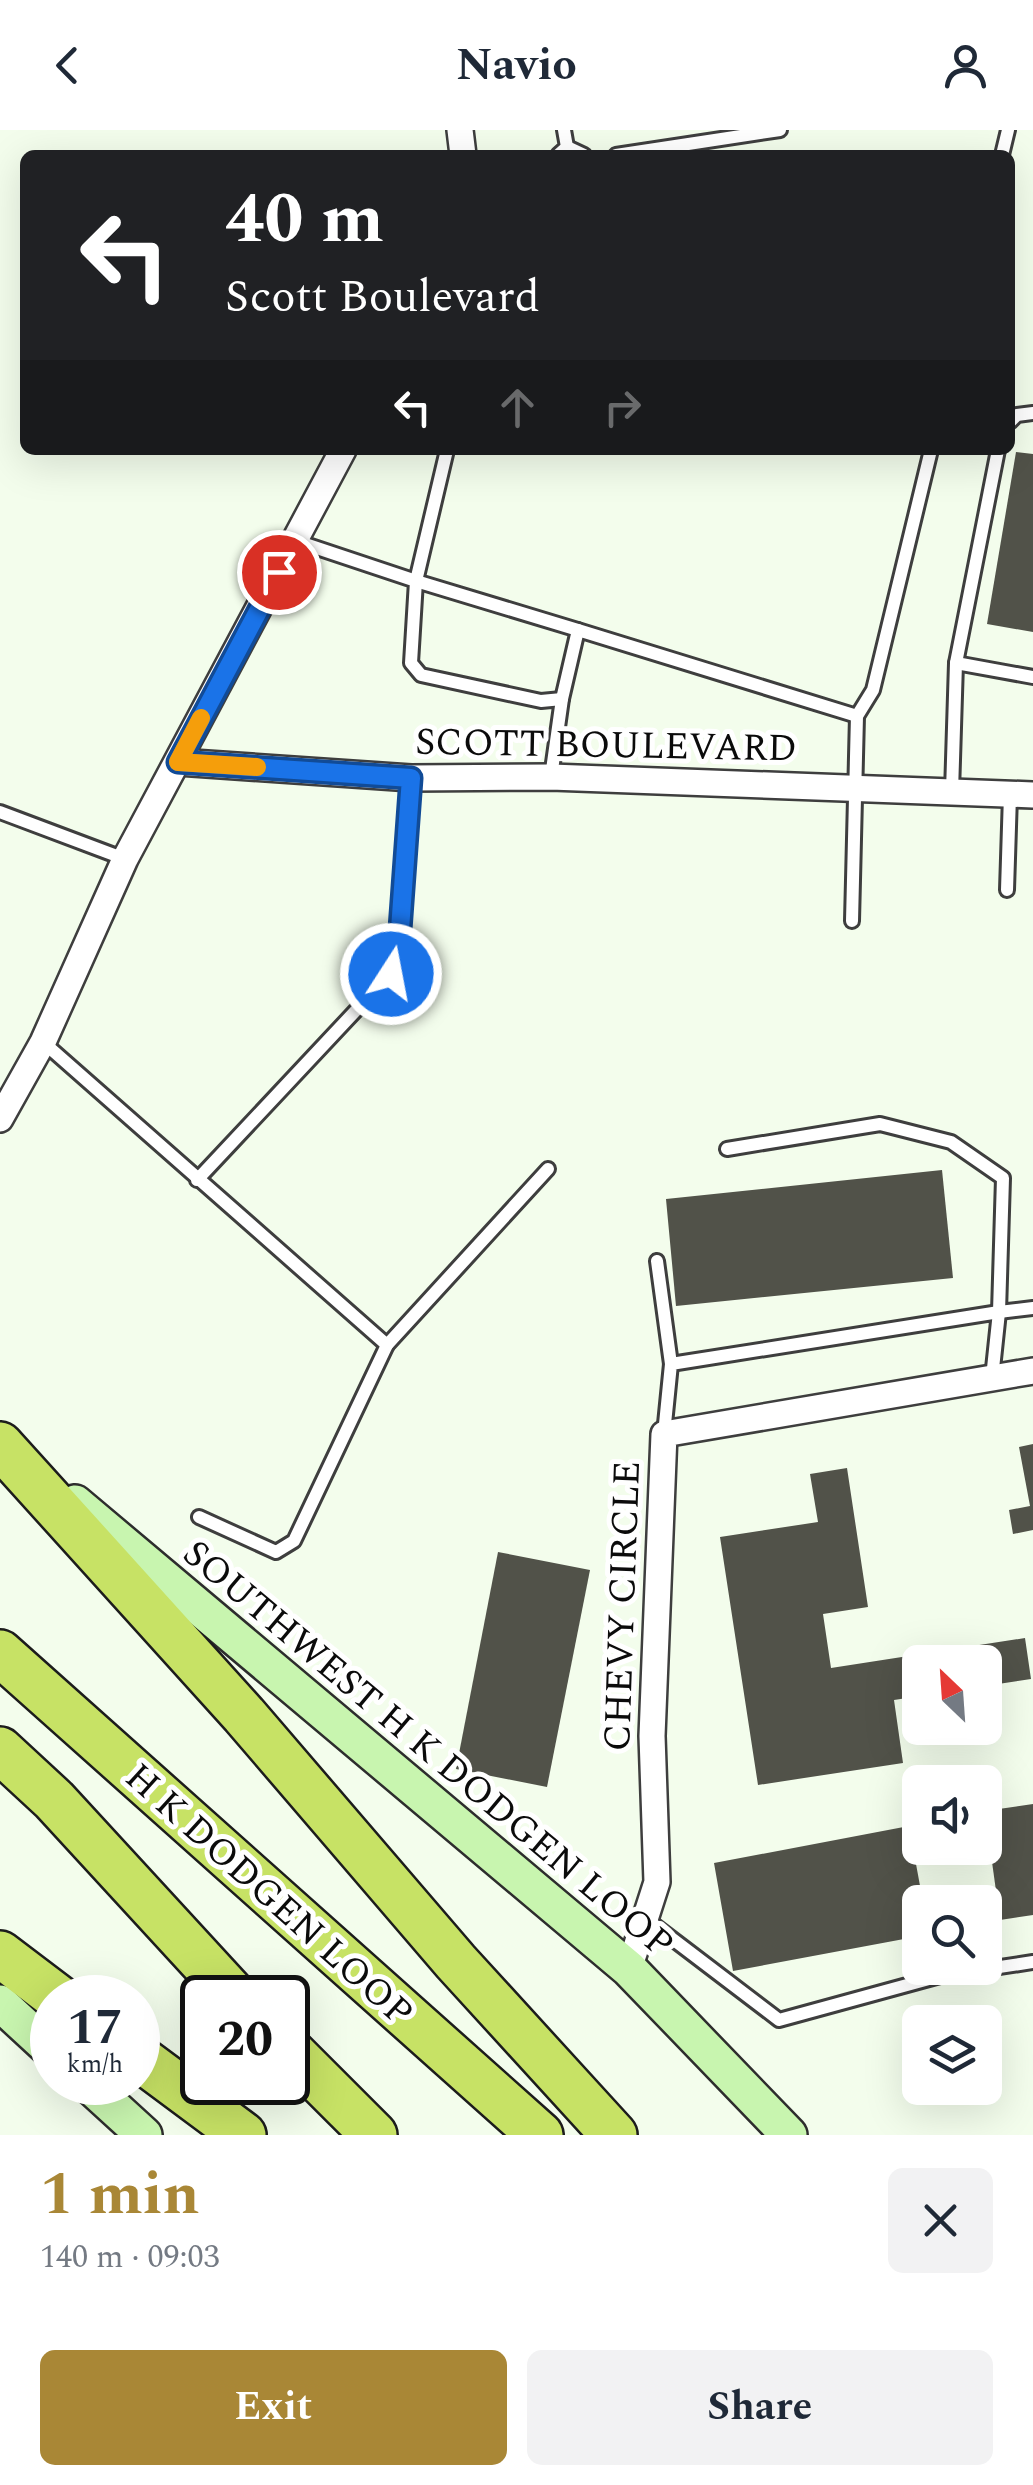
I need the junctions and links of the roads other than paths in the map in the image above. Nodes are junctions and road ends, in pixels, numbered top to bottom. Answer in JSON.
{"nodes":[{"id":1,"x":780,"y":130,"type":"edge"},
{"id":2,"x":649,"y":150,"type":"edge"},
{"id":3,"x":340,"y":455,"type":"edge"},
{"id":4,"x":446,"y":455,"type":"edge"},
{"id":5,"x":930,"y":455,"type":"edge"},
{"id":6,"x":997,"y":455,"type":"edge"},
{"id":7,"x":296,"y":541,"type":"junction"},
{"id":8,"x":416,"y":580,"type":"junction"},
{"id":9,"x":578,"y":630,"type":"junction"},
{"id":10,"x":956,"y":662,"type":"junction"},
{"id":11,"x":1033,"y":677,"type":"edge"},
{"id":12,"x":562,"y":699,"type":"junction"},
{"id":13,"x":857,"y":716,"type":"junction"},
{"id":14,"x":178,"y":762,"type":"junction"},
{"id":15,"x":411,"y":778,"type":"junction"},
{"id":16,"x":551,"y":778,"type":"junction"},
{"id":17,"x":854,"y":787,"type":"junction"},
{"id":18,"x":952,"y":792,"type":"junction"},
{"id":19,"x":1021,"y":795,"type":"edge"},
{"id":20,"x":0,"y":812,"type":"edge"},
{"id":21,"x":125,"y":859,"type":"junction"},
{"id":22,"x":1006,"y":890,"type":"dead end"},
{"id":23,"x":852,"y":921,"type":"dead end"},
{"id":24,"x":43,"y":1042,"type":"junction"},
{"id":25,"x":0,"y":1119,"type":"edge"},
{"id":26,"x":727,"y":1150,"type":"dead end"},
{"id":27,"x":548,"y":1169,"type":"dead end"},
{"id":28,"x":196,"y":1180,"type":"junction"},
{"id":29,"x":657,"y":1261,"type":"dead end"},
{"id":30,"x":1033,"y":1308,"type":"edge"},
{"id":31,"x":998,"y":1312,"type":"junction"},
{"id":32,"x":387,"y":1345,"type":"junction"},
{"id":33,"x":671,"y":1364,"type":"junction"},
{"id":34,"x":1033,"y":1371,"type":"edge"},
{"id":35,"x":992,"y":1378,"type":"junction"},
{"id":36,"x":664,"y":1434,"type":"junction"},
{"id":37,"x":0,"y":1443,"type":"edge"},
{"id":38,"x":199,"y":1517,"type":"dead end"},
{"id":39,"x":0,"y":1653,"type":"edge"},
{"id":40,"x":0,"y":1750,"type":"edge"},
{"id":41,"x":645,"y":1918,"type":"junction"},
{"id":42,"x":0,"y":1954,"type":"edge"},
{"id":43,"x":1033,"y":1962,"type":"edge"},
{"id":44,"x":628,"y":1969,"type":"junction"},
{"id":45,"x":215,"y":1975,"type":"edge"},
{"id":46,"x":30,"y":1977,"type":"edge"},
{"id":47,"x":0,"y":2002,"type":"edge"},
{"id":48,"x":30,"y":2030,"type":"edge"},
{"id":49,"x":310,"y":2072,"type":"edge"},
{"id":50,"x":160,"y":2073,"type":"edge"},
{"id":51,"x":111,"y":2105,"type":"edge"},
{"id":52,"x":144,"y":2135,"type":"edge"},
{"id":53,"x":243,"y":2135,"type":"edge"},
{"id":54,"x":374,"y":2135,"type":"edge"},
{"id":55,"x":540,"y":2135,"type":"edge"},
{"id":56,"x":614,"y":2135,"type":"edge"},
{"id":57,"x":789,"y":2135,"type":"edge"}],
"edges":[{"from":1,"to":2,"type":"lane"},
{"from":3,"to":7,"type":"street"},
{"from":4,"to":8,"type":"lane"},
{"from":5,"to":13,"type":"lane"},
{"from":6,"to":10,"type":"lane"},
{"from":7,"to":8,"type":"lane"},
{"from":7,"to":14,"type":"street"},
{"from":8,"to":9,"type":"lane"},
{"from":8,"to":12,"type":"lane"},
{"from":9,"to":12,"type":"lane"},
{"from":9,"to":13,"type":"lane"},
{"from":10,"to":11,"type":"lane"},
{"from":10,"to":18,"type":"lane"},
{"from":12,"to":16,"type":"lane"},
{"from":13,"to":17,"type":"lane"},
{"from":14,"to":15,"type":"street","name":"SCOTT BOULEVARD"},
{"from":14,"to":21,"type":"street"},
{"from":15,"to":16,"type":"street","name":"SCOTT BOULEVARD"},
{"from":15,"to":28,"type":"lane"},
{"from":16,"to":17,"type":"street","name":"SCOTT BOULEVARD"},
{"from":17,"to":18,"type":"street","name":"SCOTT BOULEVARD"},
{"from":17,"to":23,"type":"lane"},
{"from":18,"to":19,"type":"street","name":"SCOTT BOULEVARD"},
{"from":19,"to":22,"type":"lane"},
{"from":20,"to":21,"type":"lane"},
{"from":21,"to":24,"type":"street"},
{"from":24,"to":25,"type":"street"},
{"from":24,"to":28,"type":"lane"},
{"from":26,"to":31,"type":"lane"},
{"from":27,"to":32,"type":"lane"},
{"from":28,"to":32,"type":"lane"},
{"from":29,"to":33,"type":"lane"},
{"from":30,"to":31,"type":"lane"},
{"from":31,"to":33,"type":"lane"},
{"from":31,"to":35,"type":"lane"},
{"from":32,"to":38,"type":"lane"},
{"from":33,"to":36,"type":"lane"},
{"from":34,"to":35,"type":"street","name":"CHEVY CIRCLE"},
{"from":35,"to":36,"type":"street","name":"CHEVY CIRCLE"},
{"from":36,"to":41,"type":"street","name":"CHEVY CIRCLE"},
{"from":37,"to":44,"type":"main road","name":"SOUTHWEST H K DODGEN LOOP"},
{"from":37,"to":56,"type":"highway"},
{"from":39,"to":55,"type":"highway","name":"H K DODGEN LOOP"},
{"from":40,"to":45,"type":"highway","name":"H K DODGEN LOOP"},
{"from":41,"to":43,"type":"lane"},
{"from":41,"to":44,"type":"street","name":"CHEVY CIRCLE"},
{"from":42,"to":46,"type":"highway"},
{"from":44,"to":57,"type":"main road","name":"SOUTHWEST H K DODGEN LOOP"},
{"from":47,"to":48,"type":"main road"},
{"from":49,"to":54,"type":"highway"},
{"from":50,"to":53,"type":"highway"},
{"from":51,"to":52,"type":"main road"}]}
